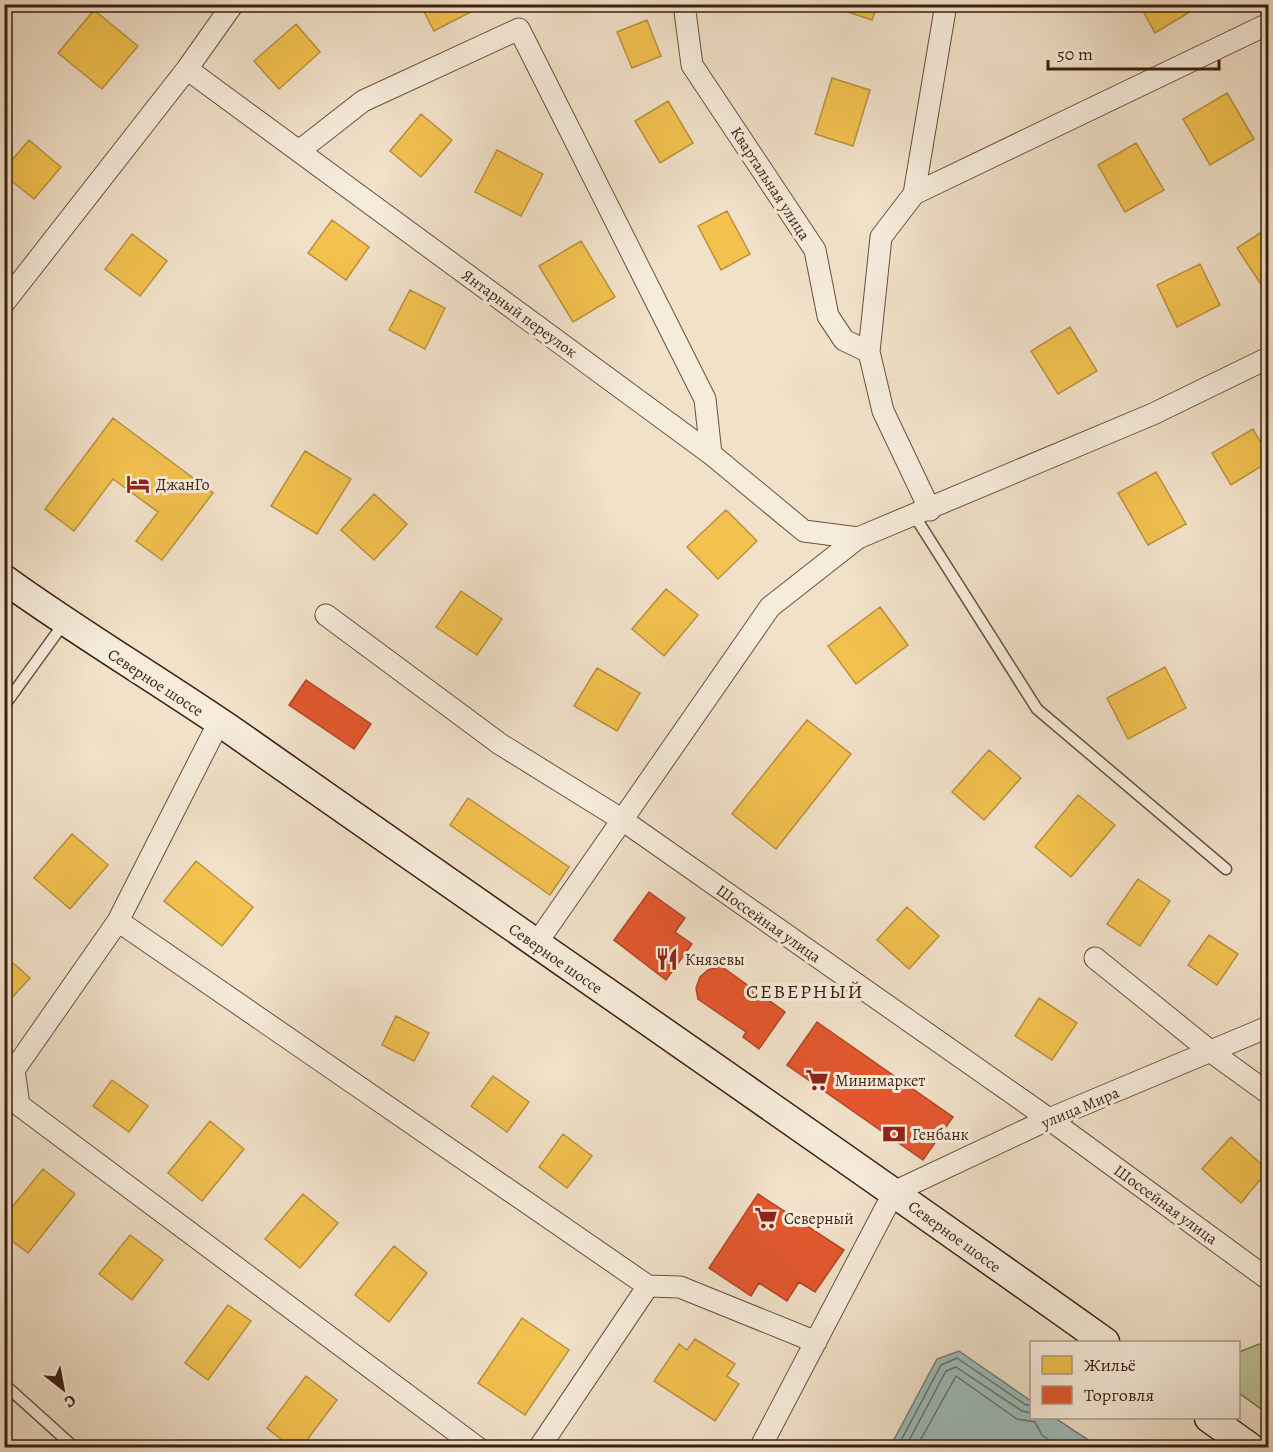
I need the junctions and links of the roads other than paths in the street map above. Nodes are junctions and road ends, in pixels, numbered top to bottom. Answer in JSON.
{"nodes":[{"id":1,"x":233,"y":4,"type":"edge"},
{"id":2,"x":684,"y":4,"type":"edge"},
{"id":3,"x":946,"y":4,"type":"edge"},
{"id":4,"x":1269,"y":24,"type":"edge"},
{"id":5,"x":187,"y":69,"type":"junction"},
{"id":6,"x":298,"y":151,"type":"junction"},
{"id":7,"x":914,"y":194,"type":"junction"},
{"id":8,"x":4,"y":303,"type":"edge"},
{"id":9,"x":869,"y":352,"type":"junction"},
{"id":10,"x":1269,"y":358,"type":"edge"},
{"id":11,"x":711,"y":454,"type":"junction"},
{"id":12,"x":922,"y":512,"type":"junction"},
{"id":13,"x":858,"y":538,"type":"junction"},
{"id":14,"x":4,"y":579,"type":"edge"},
{"id":15,"x":326,"y":615,"type":"dead end"},
{"id":16,"x":64,"y":622,"type":"junction"},
{"id":17,"x":4,"y":706,"type":"edge"},
{"id":18,"x":219,"y":722,"type":"junction"},
{"id":19,"x":621,"y":819,"type":"junction"},
{"id":20,"x":1226,"y":869,"type":"dead end"},
{"id":21,"x":118,"y":921,"type":"junction"},
{"id":22,"x":536,"y":944,"type":"junction"},
{"id":23,"x":1095,"y":958,"type":"dead end"},
{"id":24,"x":1269,"y":1027,"type":"edge"},
{"id":25,"x":1210,"y":1051,"type":"junction"},
{"id":26,"x":1269,"y":1093,"type":"edge"},
{"id":27,"x":1049,"y":1119,"type":"junction"},
{"id":28,"x":894,"y":1192,"type":"junction"},
{"id":29,"x":1269,"y":1279,"type":"edge"},
{"id":30,"x":648,"y":1286,"type":"junction"},
{"id":31,"x":1104,"y":1341,"type":"edge"},
{"id":32,"x":816,"y":1342,"type":"junction"},
{"id":33,"x":4,"y":1384,"type":"edge"},
{"id":34,"x":1210,"y":1419,"type":"edge"},
{"id":35,"x":1250,"y":1447,"type":"edge"},
{"id":36,"x":75,"y":1448,"type":"edge"},
{"id":37,"x":478,"y":1448,"type":"edge"},
{"id":38,"x":539,"y":1448,"type":"edge"},
{"id":39,"x":760,"y":1448,"type":"edge"}],
"edges":[{"from":1,"to":5,"type":"street"},
{"from":2,"to":9,"type":"street","name":"Квартальная улица"},
{"from":3,"to":7,"type":"street"},
{"from":4,"to":7,"type":"street"},
{"from":5,"to":6,"type":"street","name":"Янтарный переулок"},
{"from":5,"to":8,"type":"street"},
{"from":6,"to":11,"type":"street","name":"Янтарный переулок"},
{"from":6,"to":11,"type":"street"},
{"from":7,"to":9,"type":"street"},
{"from":9,"to":12,"type":"street"},
{"from":10,"to":12,"type":"street"},
{"from":11,"to":13,"type":"street","name":"Янтарный переулок"},
{"from":12,"to":13,"type":"street"},
{"from":12,"to":20,"type":"lane"},
{"from":13,"to":19,"type":"street"},
{"from":14,"to":16,"type":"main road","name":"Северное шоссе"},
{"from":15,"to":19,"type":"street","name":"Шоссейная улица"},
{"from":16,"to":17,"type":"lane"},
{"from":16,"to":18,"type":"main road","name":"Северное шоссе"},
{"from":18,"to":21,"type":"street"},
{"from":18,"to":22,"type":"main road","name":"Северное шоссе"},
{"from":19,"to":22,"type":"street"},
{"from":19,"to":27,"type":"street","name":"Шоссейная улица"},
{"from":21,"to":30,"type":"street"},
{"from":21,"to":37,"type":"street"},
{"from":22,"to":28,"type":"main road","name":"Северное шоссе"},
{"from":23,"to":25,"type":"street"},
{"from":24,"to":25,"type":"street","name":"улица Мира"},
{"from":25,"to":26,"type":"street"},
{"from":25,"to":27,"type":"street","name":"улица Мира"},
{"from":27,"to":28,"type":"street","name":"улица Мира"},
{"from":27,"to":29,"type":"street","name":"Шоссейная улица"},
{"from":28,"to":31,"type":"main road","name":"Северное шоссе"},
{"from":28,"to":32,"type":"street"},
{"from":30,"to":32,"type":"street"},
{"from":30,"to":38,"type":"street"},
{"from":32,"to":39,"type":"street"},
{"from":33,"to":36,"type":"lane"},
{"from":34,"to":35,"type":"main road"}]}
